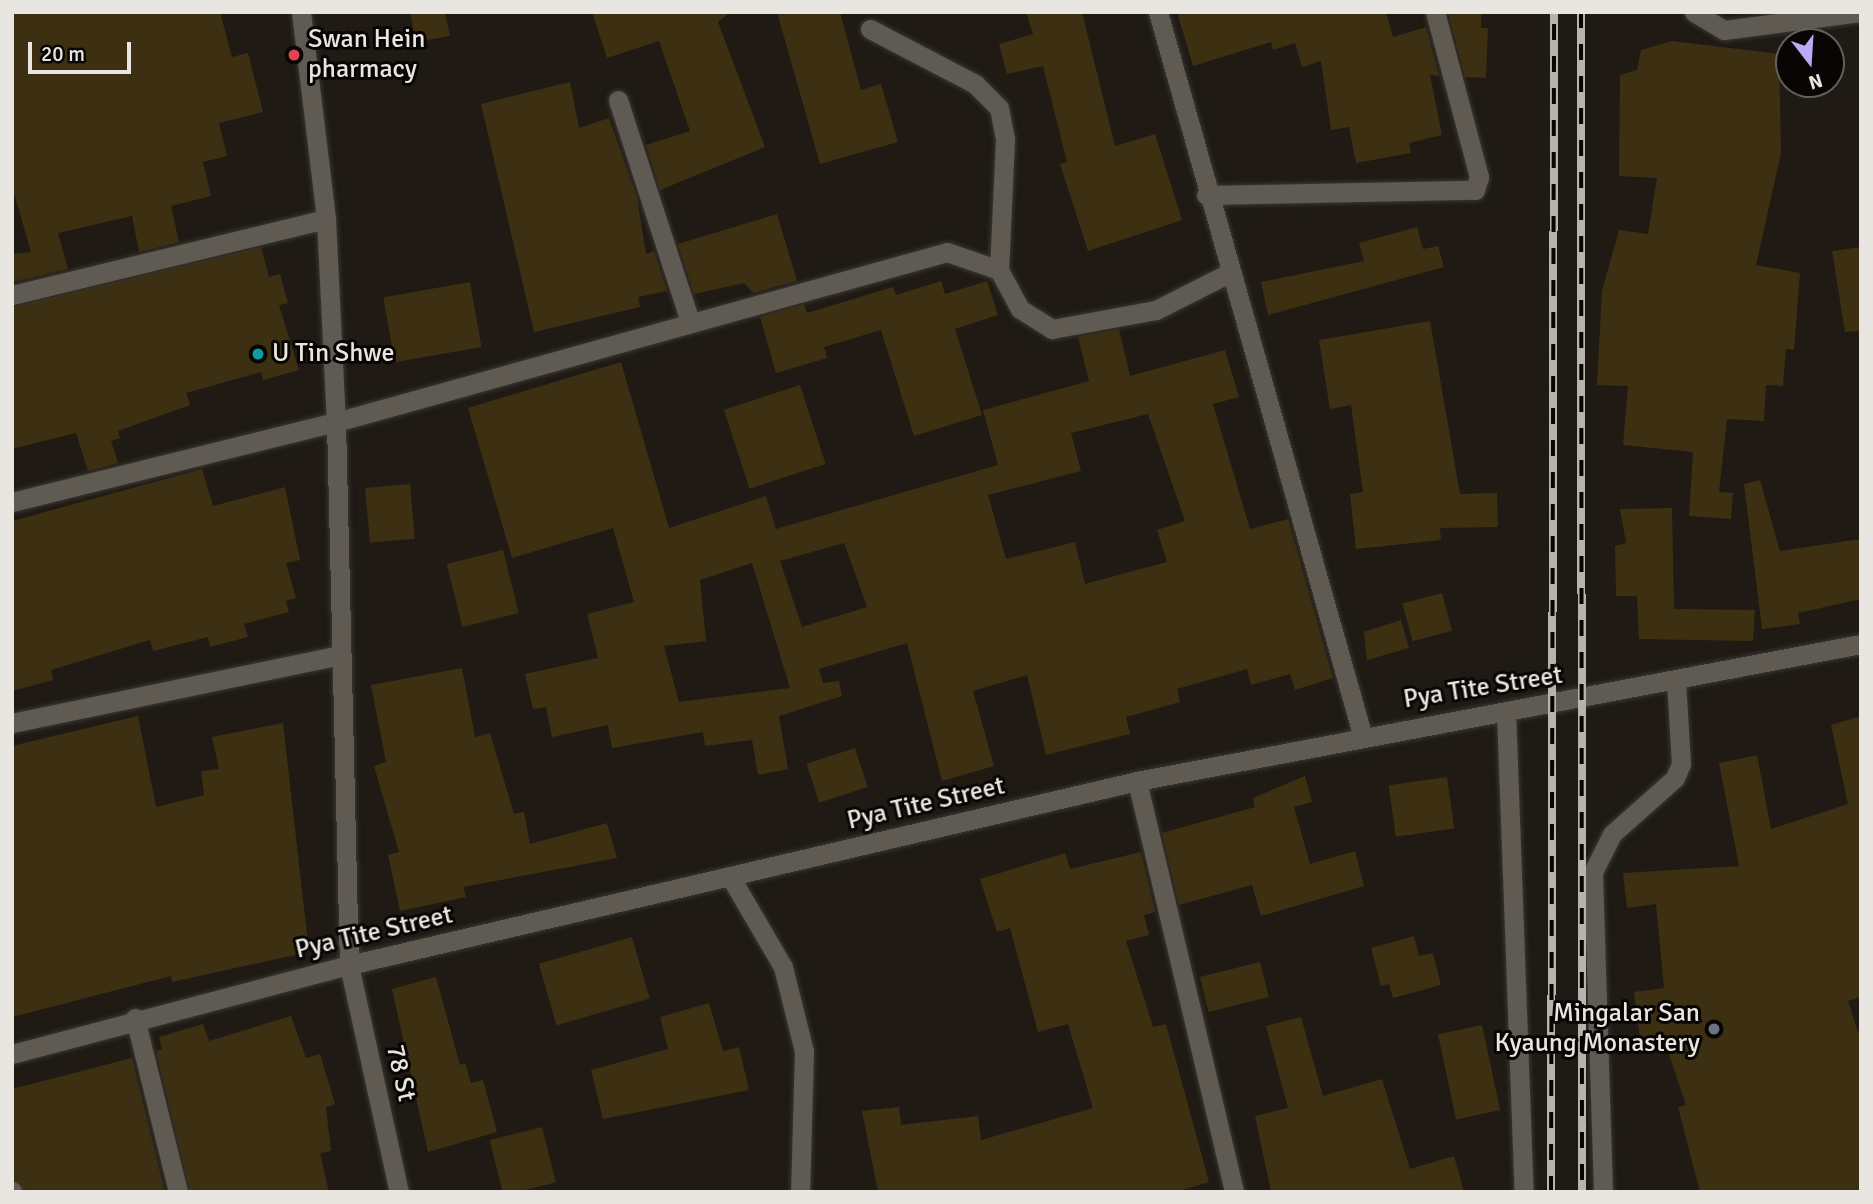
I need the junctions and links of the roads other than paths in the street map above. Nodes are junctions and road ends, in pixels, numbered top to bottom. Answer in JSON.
{"nodes":[{"id":1,"x":301,"y":12,"type":"edge"},
{"id":2,"x":1158,"y":12,"type":"edge"},
{"id":3,"x":1435,"y":12,"type":"edge"},
{"id":4,"x":1694,"y":12,"type":"edge"},
{"id":5,"x":1860,"y":12,"type":"edge"},
{"id":6,"x":870,"y":29,"type":"dead end"},
{"id":7,"x":618,"y":100,"type":"dead end"},
{"id":8,"x":1206,"y":195,"type":"junction"},
{"id":9,"x":326,"y":219,"type":"junction"},
{"id":10,"x":999,"y":270,"type":"junction"},
{"id":11,"x":1231,"y":272,"type":"junction"},
{"id":12,"x":12,"y":295,"type":"edge"},
{"id":13,"x":690,"y":321,"type":"junction"},
{"id":14,"x":336,"y":422,"type":"junction"},
{"id":15,"x":12,"y":502,"type":"edge"},
{"id":16,"x":1861,"y":645,"type":"edge"},
{"id":17,"x":340,"y":655,"type":"junction"},
{"id":18,"x":1676,"y":681,"type":"junction"},
{"id":19,"x":1506,"y":712,"type":"junction"},
{"id":20,"x":12,"y":723,"type":"edge"},
{"id":21,"x":1362,"y":734,"type":"junction"},
{"id":22,"x":1137,"y":781,"type":"junction"},
{"id":23,"x":732,"y":878,"type":"junction"},
{"id":24,"x":349,"y":965,"type":"junction"},
{"id":25,"x":135,"y":1018,"type":"junction"},
{"id":26,"x":12,"y":1054,"type":"edge"},
{"id":27,"x":178,"y":1192,"type":"edge"},
{"id":28,"x":399,"y":1192,"type":"edge"},
{"id":29,"x":800,"y":1192,"type":"edge"},
{"id":30,"x":1234,"y":1192,"type":"edge"},
{"id":31,"x":1524,"y":1192,"type":"edge"},
{"id":32,"x":1603,"y":1192,"type":"edge"}],
"edges":[{"from":1,"to":9,"type":"street","name":"78 St"},
{"from":2,"to":8,"type":"street"},
{"from":3,"to":8,"type":"street"},
{"from":4,"to":5,"type":"street"},
{"from":6,"to":10,"type":"street"},
{"from":7,"to":13,"type":"street"},
{"from":8,"to":11,"type":"street"},
{"from":9,"to":12,"type":"street"},
{"from":9,"to":14,"type":"street","name":"78 St"},
{"from":10,"to":11,"type":"street"},
{"from":10,"to":13,"type":"street"},
{"from":11,"to":21,"type":"street"},
{"from":13,"to":14,"type":"street"},
{"from":14,"to":15,"type":"street"},
{"from":14,"to":17,"type":"street","name":"78 St"},
{"from":16,"to":18,"type":"street","name":"Pya Tite Street"},
{"from":17,"to":20,"type":"street"},
{"from":17,"to":24,"type":"street","name":"78 St"},
{"from":18,"to":19,"type":"street","name":"Pya Tite Street"},
{"from":18,"to":32,"type":"street"},
{"from":19,"to":21,"type":"street","name":"Pya Tite Street"},
{"from":19,"to":31,"type":"street"},
{"from":21,"to":22,"type":"street","name":"Pya Tite Street"},
{"from":22,"to":23,"type":"street","name":"Pya Tite Street"},
{"from":22,"to":30,"type":"street"},
{"from":23,"to":24,"type":"street","name":"Pya Tite Street"},
{"from":23,"to":29,"type":"street"},
{"from":24,"to":25,"type":"street","name":"Pya Tite Street"},
{"from":24,"to":28,"type":"street","name":"78 St"},
{"from":25,"to":26,"type":"street","name":"Pya Tite Street"},
{"from":25,"to":27,"type":"street"}]}
